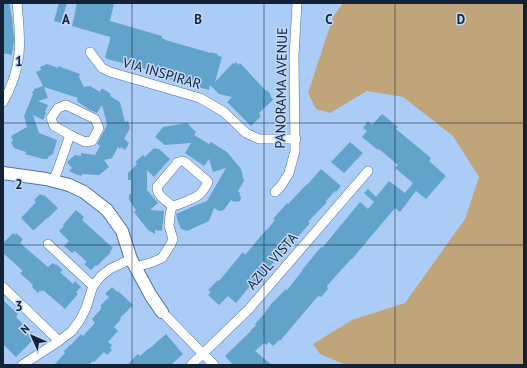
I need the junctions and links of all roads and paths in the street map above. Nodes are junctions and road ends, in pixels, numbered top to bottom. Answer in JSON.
{"nodes":[{"id":1,"x":17,"y":3,"type":"edge"},
{"id":2,"x":297,"y":3,"type":"edge"},
{"id":3,"x":90,"y":52,"type":"dead end"},
{"id":4,"x":3,"y":102,"type":"edge"},
{"id":5,"x":70,"y":135,"type":"junction"},
{"id":6,"x":296,"y":139,"type":"junction"},
{"id":7,"x":368,"y":171,"type":"dead end"},
{"id":8,"x":3,"y":173,"type":"edge"},
{"id":9,"x":53,"y":180,"type":"junction"},
{"id":10,"x":275,"y":192,"type":"dead end"},
{"id":11,"x":172,"y":206,"type":"junction"},
{"id":12,"x":48,"y":244,"type":"dead end"},
{"id":13,"x":134,"y":263,"type":"junction"},
{"id":14,"x":93,"y":286,"type":"junction"},
{"id":15,"x":3,"y":287,"type":"edge"},
{"id":16,"x":162,"y":312,"type":"joint"},
{"id":17,"x":59,"y":341,"type":"junction"},
{"id":18,"x":203,"y":354,"type":"junction"},
{"id":19,"x":22,"y":365,"type":"edge"},
{"id":20,"x":191,"y":365,"type":"edge"},
{"id":21,"x":214,"y":365,"type":"edge"}],
"edges":[{"from":1,"to":4,"type":"street"},
{"from":2,"to":6,"type":"street","name":"PANORAMA AVENUE"},
{"from":3,"to":6,"type":"street","name":"VIA INSPIRAR"},
{"from":5,"to":5,"type":"street"},
{"from":5,"to":9,"type":"street"},
{"from":6,"to":10,"type":"street","name":"PANORAMA AVENUE"},
{"from":7,"to":18,"type":"street","name":"AZUL VISTA"},
{"from":8,"to":9,"type":"street"},
{"from":9,"to":13,"type":"street"},
{"from":11,"to":11,"type":"street"},
{"from":11,"to":13,"type":"street"},
{"from":12,"to":14,"type":"street"},
{"from":13,"to":14,"type":"street"},
{"from":13,"to":16,"type":"street"},
{"from":14,"to":17,"type":"street"},
{"from":15,"to":17,"type":"street"},
{"from":16,"to":18,"type":"street"},
{"from":17,"to":19,"type":"street"},
{"from":18,"to":20,"type":"street","name":"AZUL VISTA"},
{"from":18,"to":21,"type":"street"}]}
